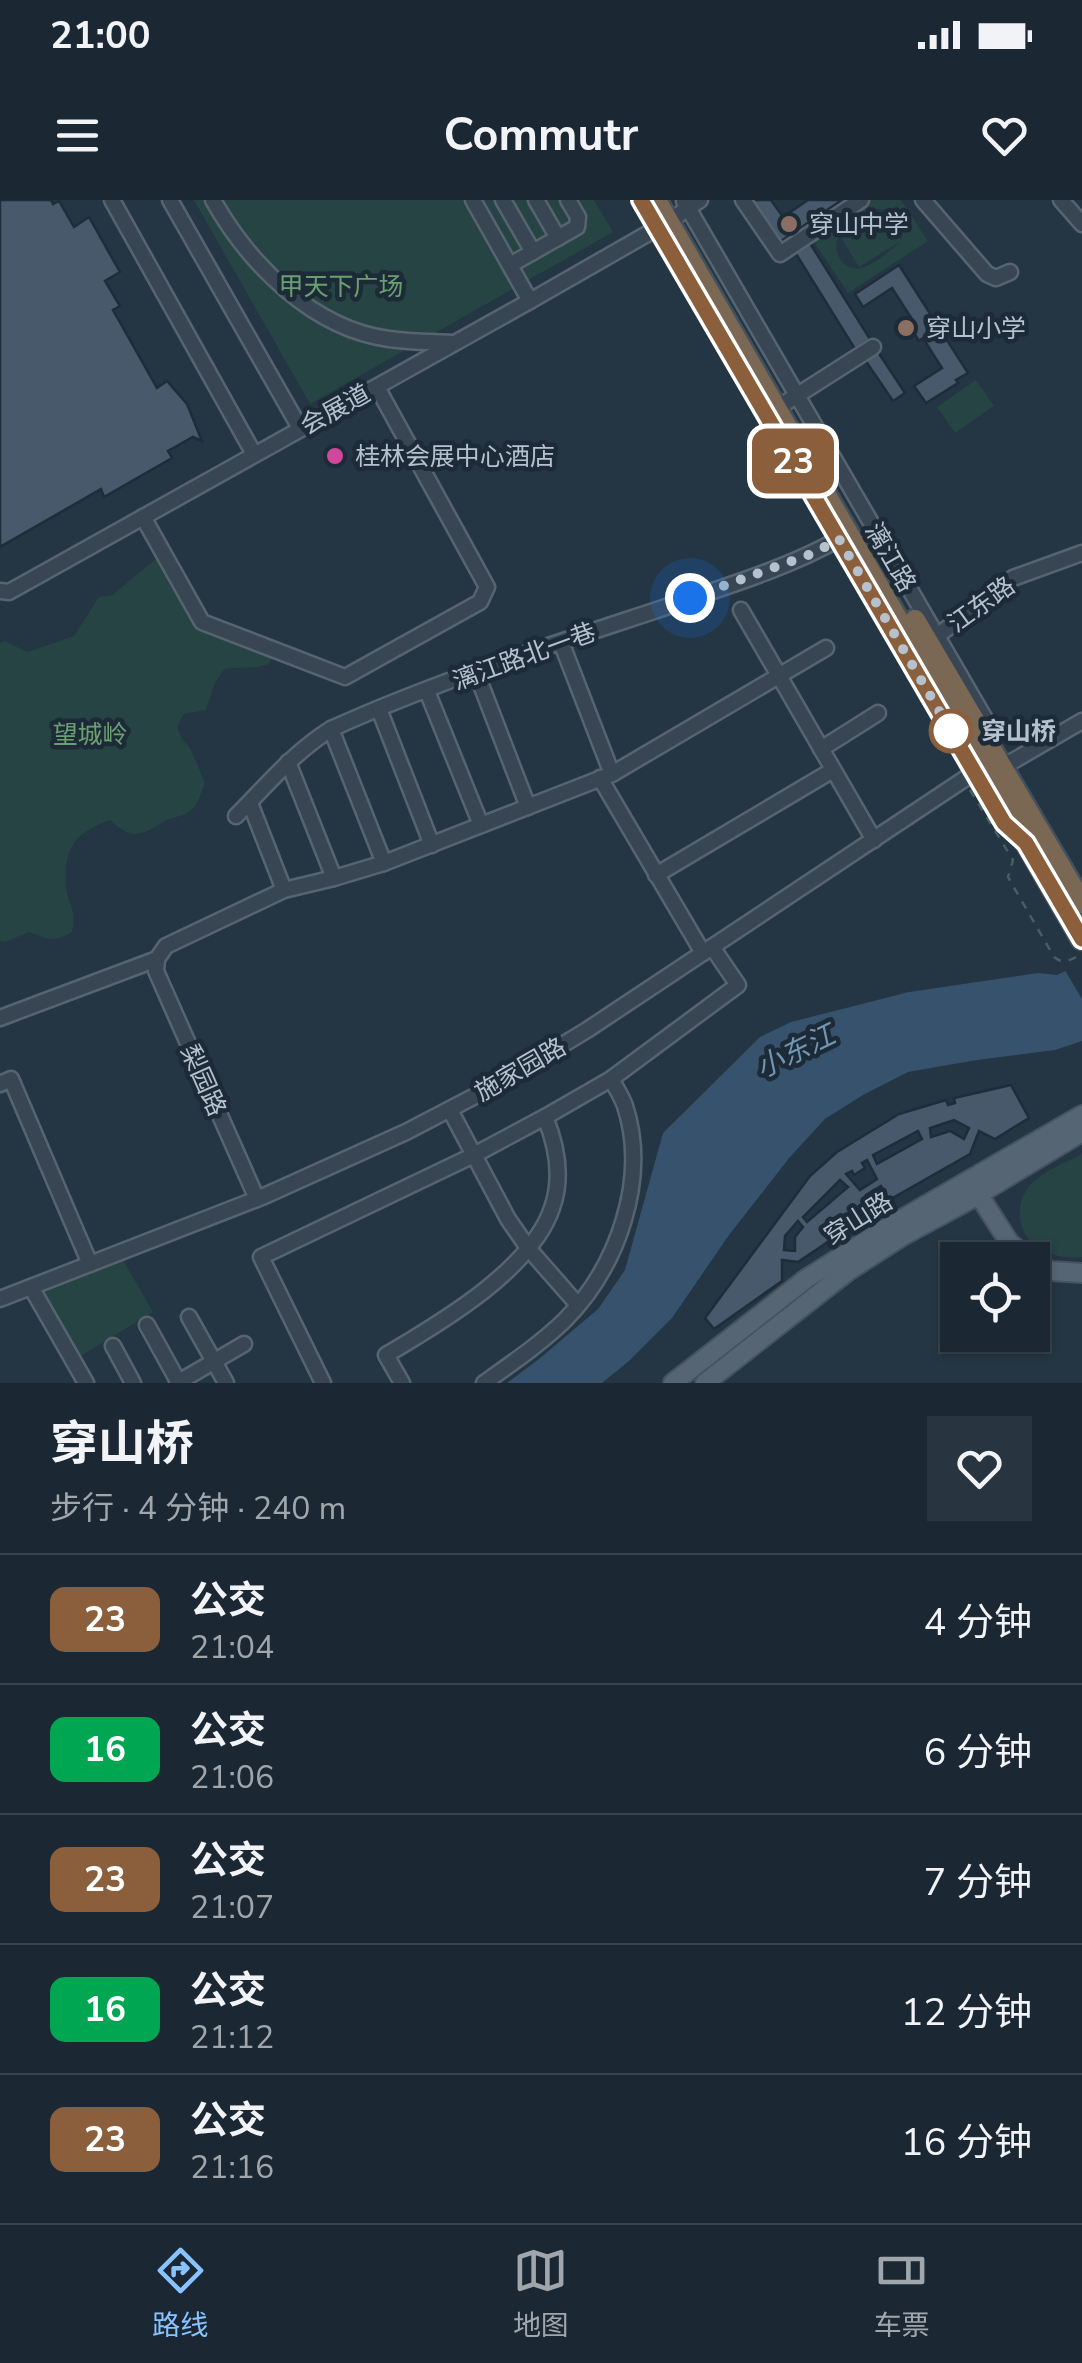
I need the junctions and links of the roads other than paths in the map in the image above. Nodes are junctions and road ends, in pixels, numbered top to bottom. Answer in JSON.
{"nodes":[{"id":1,"x":112,"y":200,"type":"edge"},
{"id":2,"x":170,"y":200,"type":"edge"},
{"id":3,"x":213,"y":200,"type":"edge"},
{"id":4,"x":472,"y":200,"type":"edge"},
{"id":5,"x":504,"y":200,"type":"edge"},
{"id":6,"x":536,"y":200,"type":"edge"},
{"id":7,"x":568,"y":200,"type":"edge"},
{"id":8,"x":641,"y":200,"type":"edge"},
{"id":9,"x":656,"y":200,"type":"edge"},
{"id":10,"x":743,"y":200,"type":"edge"},
{"id":11,"x":860,"y":200,"type":"edge"},
{"id":12,"x":923,"y":200,"type":"edge"},
{"id":13,"x":1061,"y":200,"type":"edge"},
{"id":14,"x":678,"y":210,"type":"edge"},
{"id":15,"x":1082,"y":224,"type":"edge"},
{"id":16,"x":558,"y":238,"type":"junction"},
{"id":17,"x":533,"y":252,"type":"junction"},
{"id":18,"x":510,"y":266,"type":"junction"},
{"id":19,"x":1010,"y":272,"type":"dead end"},
{"id":20,"x":530,"y":301,"type":"junction"},
{"id":21,"x":454,"y":343,"type":"junction"},
{"id":22,"x":873,"y":347,"type":"dead end"},
{"id":23,"x":376,"y":386,"type":"junction"},
{"id":24,"x":782,"y":405,"type":"junction"},
{"id":25,"x":300,"y":428,"type":"junction"},
{"id":26,"x":254,"y":454,"type":"junction"},
{"id":27,"x":143,"y":517,"type":"junction"},
{"id":28,"x":839,"y":539,"type":"junction"},
{"id":29,"x":1082,"y":553,"type":"edge"},
{"id":30,"x":0,"y":591,"type":"edge"},
{"id":31,"x":740,"y":610,"type":"dead end"},
{"id":32,"x":937,"y":636,"type":"junction"},
{"id":33,"x":561,"y":642,"type":"junction"},
{"id":34,"x":826,"y":648,"type":"dead end"},
{"id":35,"x":476,"y":672,"type":"junction"},
{"id":36,"x":779,"y":676,"type":"junction"},
{"id":37,"x":427,"y":691,"type":"junction"},
{"id":38,"x":380,"y":710,"type":"junction"},
{"id":39,"x":878,"y":712,"type":"dead end"},
{"id":40,"x":1082,"y":720,"type":"edge"},
{"id":41,"x":331,"y":729,"type":"junction"},
{"id":42,"x":821,"y":748,"type":"junction"},
{"id":43,"x":288,"y":762,"type":"junction"},
{"id":44,"x":833,"y":770,"type":"junction"},
{"id":45,"x":987,"y":771,"type":"junction"},
{"id":46,"x":606,"y":776,"type":"junction"},
{"id":47,"x":250,"y":803,"type":"junction"},
{"id":48,"x":528,"y":807,"type":"junction"},
{"id":49,"x":236,"y":816,"type":"dead end"},
{"id":50,"x":481,"y":825,"type":"junction"},
{"id":51,"x":874,"y":840,"type":"junction"},
{"id":52,"x":432,"y":844,"type":"junction"},
{"id":53,"x":384,"y":863,"type":"junction"},
{"id":54,"x":656,"y":874,"type":"junction"},
{"id":55,"x":334,"y":878,"type":"junction"},
{"id":56,"x":284,"y":890,"type":"junction"},
{"id":57,"x":1078,"y":911,"type":"edge"},
{"id":58,"x":1082,"y":939,"type":"edge"},
{"id":59,"x":708,"y":950,"type":"junction"},
{"id":60,"x":157,"y":960,"type":"junction"},
{"id":61,"x":0,"y":1018,"type":"edge"},
{"id":62,"x":611,"y":1079,"type":"junction"},
{"id":63,"x":0,"y":1084,"type":"edge"},
{"id":64,"x":450,"y":1110,"type":"junction"},
{"id":65,"x":1082,"y":1115,"type":"edge"},
{"id":66,"x":545,"y":1117,"type":"junction"},
{"id":67,"x":1082,"y":1132,"type":"edge"},
{"id":68,"x":474,"y":1154,"type":"junction"},
{"id":69,"x":969,"y":1190,"type":"junction"},
{"id":70,"x":256,"y":1199,"type":"junction"},
{"id":71,"x":997,"y":1242,"type":"edge"},
{"id":72,"x":1008,"y":1242,"type":"edge"},
{"id":73,"x":528,"y":1248,"type":"junction"},
{"id":74,"x":90,"y":1264,"type":"junction"},
{"id":75,"x":1050,"y":1270,"type":"edge"},
{"id":76,"x":1082,"y":1273,"type":"edge"},
{"id":77,"x":1050,"y":1281,"type":"edge"},
{"id":78,"x":1082,"y":1283,"type":"edge"},
{"id":79,"x":31,"y":1287,"type":"junction"},
{"id":80,"x":0,"y":1299,"type":"edge"},
{"id":81,"x":578,"y":1306,"type":"junction"},
{"id":82,"x":190,"y":1316,"type":"dead end"},
{"id":83,"x":147,"y":1326,"type":"dead end"},
{"id":84,"x":244,"y":1344,"type":"dead end"},
{"id":85,"x":112,"y":1346,"type":"dead end"},
{"id":86,"x":214,"y":1362,"type":"junction"},
{"id":87,"x":86,"y":1383,"type":"edge"},
{"id":88,"x":134,"y":1383,"type":"edge"},
{"id":89,"x":178,"y":1383,"type":"edge"},
{"id":90,"x":226,"y":1383,"type":"edge"},
{"id":91,"x":324,"y":1383,"type":"edge"},
{"id":92,"x":402,"y":1383,"type":"edge"},
{"id":93,"x":484,"y":1383,"type":"edge"},
{"id":94,"x":673,"y":1383,"type":"edge"},
{"id":95,"x":705,"y":1383,"type":"edge"}],
"edges":[{"from":1,"to":26,"type":"street"},
{"from":2,"to":25,"type":"street"},
{"from":3,"to":21,"type":"street"},
{"from":4,"to":18,"type":"street"},
{"from":5,"to":17,"type":"street"},
{"from":6,"to":16,"type":"street"},
{"from":7,"to":16,"type":"street"},
{"from":8,"to":14,"type":"street"},
{"from":9,"to":14,"type":"highway","name":"漓江路"},
{"from":10,"to":11,"type":"street"},
{"from":12,"to":19,"type":"street"},
{"from":13,"to":15,"type":"street"},
{"from":14,"to":20,"type":"street","name":"会展道"},
{"from":14,"to":24,"type":"highway","name":"漓江路"},
{"from":16,"to":17,"type":"street"},
{"from":17,"to":18,"type":"street"},
{"from":18,"to":20,"type":"street"},
{"from":20,"to":21,"type":"street","name":"会展道"},
{"from":21,"to":23,"type":"street","name":"会展道"},
{"from":22,"to":24,"type":"street"},
{"from":23,"to":25,"type":"street","name":"会展道"},
{"from":23,"to":27,"type":"street"},
{"from":24,"to":28,"type":"street"},
{"from":24,"to":32,"type":"street"},
{"from":24,"to":45,"type":"highway","name":"漓江路"},
{"from":25,"to":26,"type":"street","name":"会展道"},
{"from":26,"to":27,"type":"street","name":"会展道"},
{"from":27,"to":30,"type":"street","name":"会展道"},
{"from":28,"to":33,"type":"street","name":"漓江路北一巷"},
{"from":28,"to":45,"type":"street"},
{"from":29,"to":32,"type":"street","name":"江东路"},
{"from":31,"to":36,"type":"street"},
{"from":32,"to":45,"type":"street"},
{"from":33,"to":35,"type":"street","name":"漓江路北一巷"},
{"from":33,"to":46,"type":"street"},
{"from":34,"to":36,"type":"street"},
{"from":35,"to":37,"type":"street","name":"漓江路北一巷"},
{"from":35,"to":48,"type":"street"},
{"from":36,"to":42,"type":"street"},
{"from":36,"to":46,"type":"street"},
{"from":37,"to":38,"type":"street","name":"漓江路北一巷"},
{"from":37,"to":50,"type":"street"},
{"from":38,"to":41,"type":"street","name":"漓江路北一巷"},
{"from":38,"to":52,"type":"street"},
{"from":39,"to":42,"type":"street"},
{"from":40,"to":45,"type":"street","name":"施家园路"},
{"from":41,"to":43,"type":"street","name":"漓江路北一巷"},
{"from":41,"to":53,"type":"street"},
{"from":42,"to":44,"type":"street"},
{"from":43,"to":47,"type":"street","name":"漓江路北一巷"},
{"from":43,"to":55,"type":"street"},
{"from":44,"to":51,"type":"street"},
{"from":44,"to":54,"type":"street"},
{"from":45,"to":51,"type":"street","name":"施家园路"},
{"from":45,"to":57,"type":"highway","name":"漓江路"},
{"from":46,"to":48,"type":"street"},
{"from":46,"to":54,"type":"street"},
{"from":47,"to":49,"type":"street","name":"漓江路北一巷"},
{"from":47,"to":56,"type":"street"},
{"from":48,"to":50,"type":"street"},
{"from":50,"to":52,"type":"street"},
{"from":51,"to":59,"type":"street","name":"施家园路"},
{"from":52,"to":53,"type":"street"},
{"from":53,"to":55,"type":"street"},
{"from":54,"to":59,"type":"street"},
{"from":55,"to":56,"type":"street"},
{"from":56,"to":60,"type":"street"},
{"from":57,"to":58,"type":"highway","name":"漓江路"},
{"from":59,"to":62,"type":"street"},
{"from":59,"to":64,"type":"street","name":"施家园路"},
{"from":60,"to":61,"type":"street"},
{"from":60,"to":70,"type":"street","name":"梨园路"},
{"from":62,"to":66,"type":"street"},
{"from":62,"to":81,"type":"street"},
{"from":63,"to":74,"type":"street"},
{"from":64,"to":68,"type":"street"},
{"from":64,"to":70,"type":"street","name":"施家园路"},
{"from":65,"to":69,"type":"main road","name":"穿山路"},
{"from":66,"to":68,"type":"street"},
{"from":66,"to":73,"type":"street"},
{"from":67,"to":69,"type":"main road","name":"穿山路"},
{"from":68,"to":73,"type":"street"},
{"from":68,"to":91,"type":"street"},
{"from":69,"to":71,"type":"main road"},
{"from":69,"to":72,"type":"main road"},
{"from":69,"to":94,"type":"main road","name":"穿山路"},
{"from":69,"to":95,"type":"main road","name":"穿山路"},
{"from":70,"to":74,"type":"street","name":"施家园路"},
{"from":73,"to":81,"type":"street"},
{"from":73,"to":92,"type":"street"},
{"from":74,"to":79,"type":"street","name":"施家园路"},
{"from":75,"to":76,"type":"main road"},
{"from":77,"to":78,"type":"main road"},
{"from":79,"to":80,"type":"street","name":"施家园路"},
{"from":79,"to":87,"type":"street"},
{"from":81,"to":93,"type":"street"},
{"from":82,"to":86,"type":"street"},
{"from":83,"to":89,"type":"street"},
{"from":84,"to":86,"type":"street"},
{"from":85,"to":88,"type":"street"},
{"from":86,"to":89,"type":"street"},
{"from":86,"to":90,"type":"street"}]}
